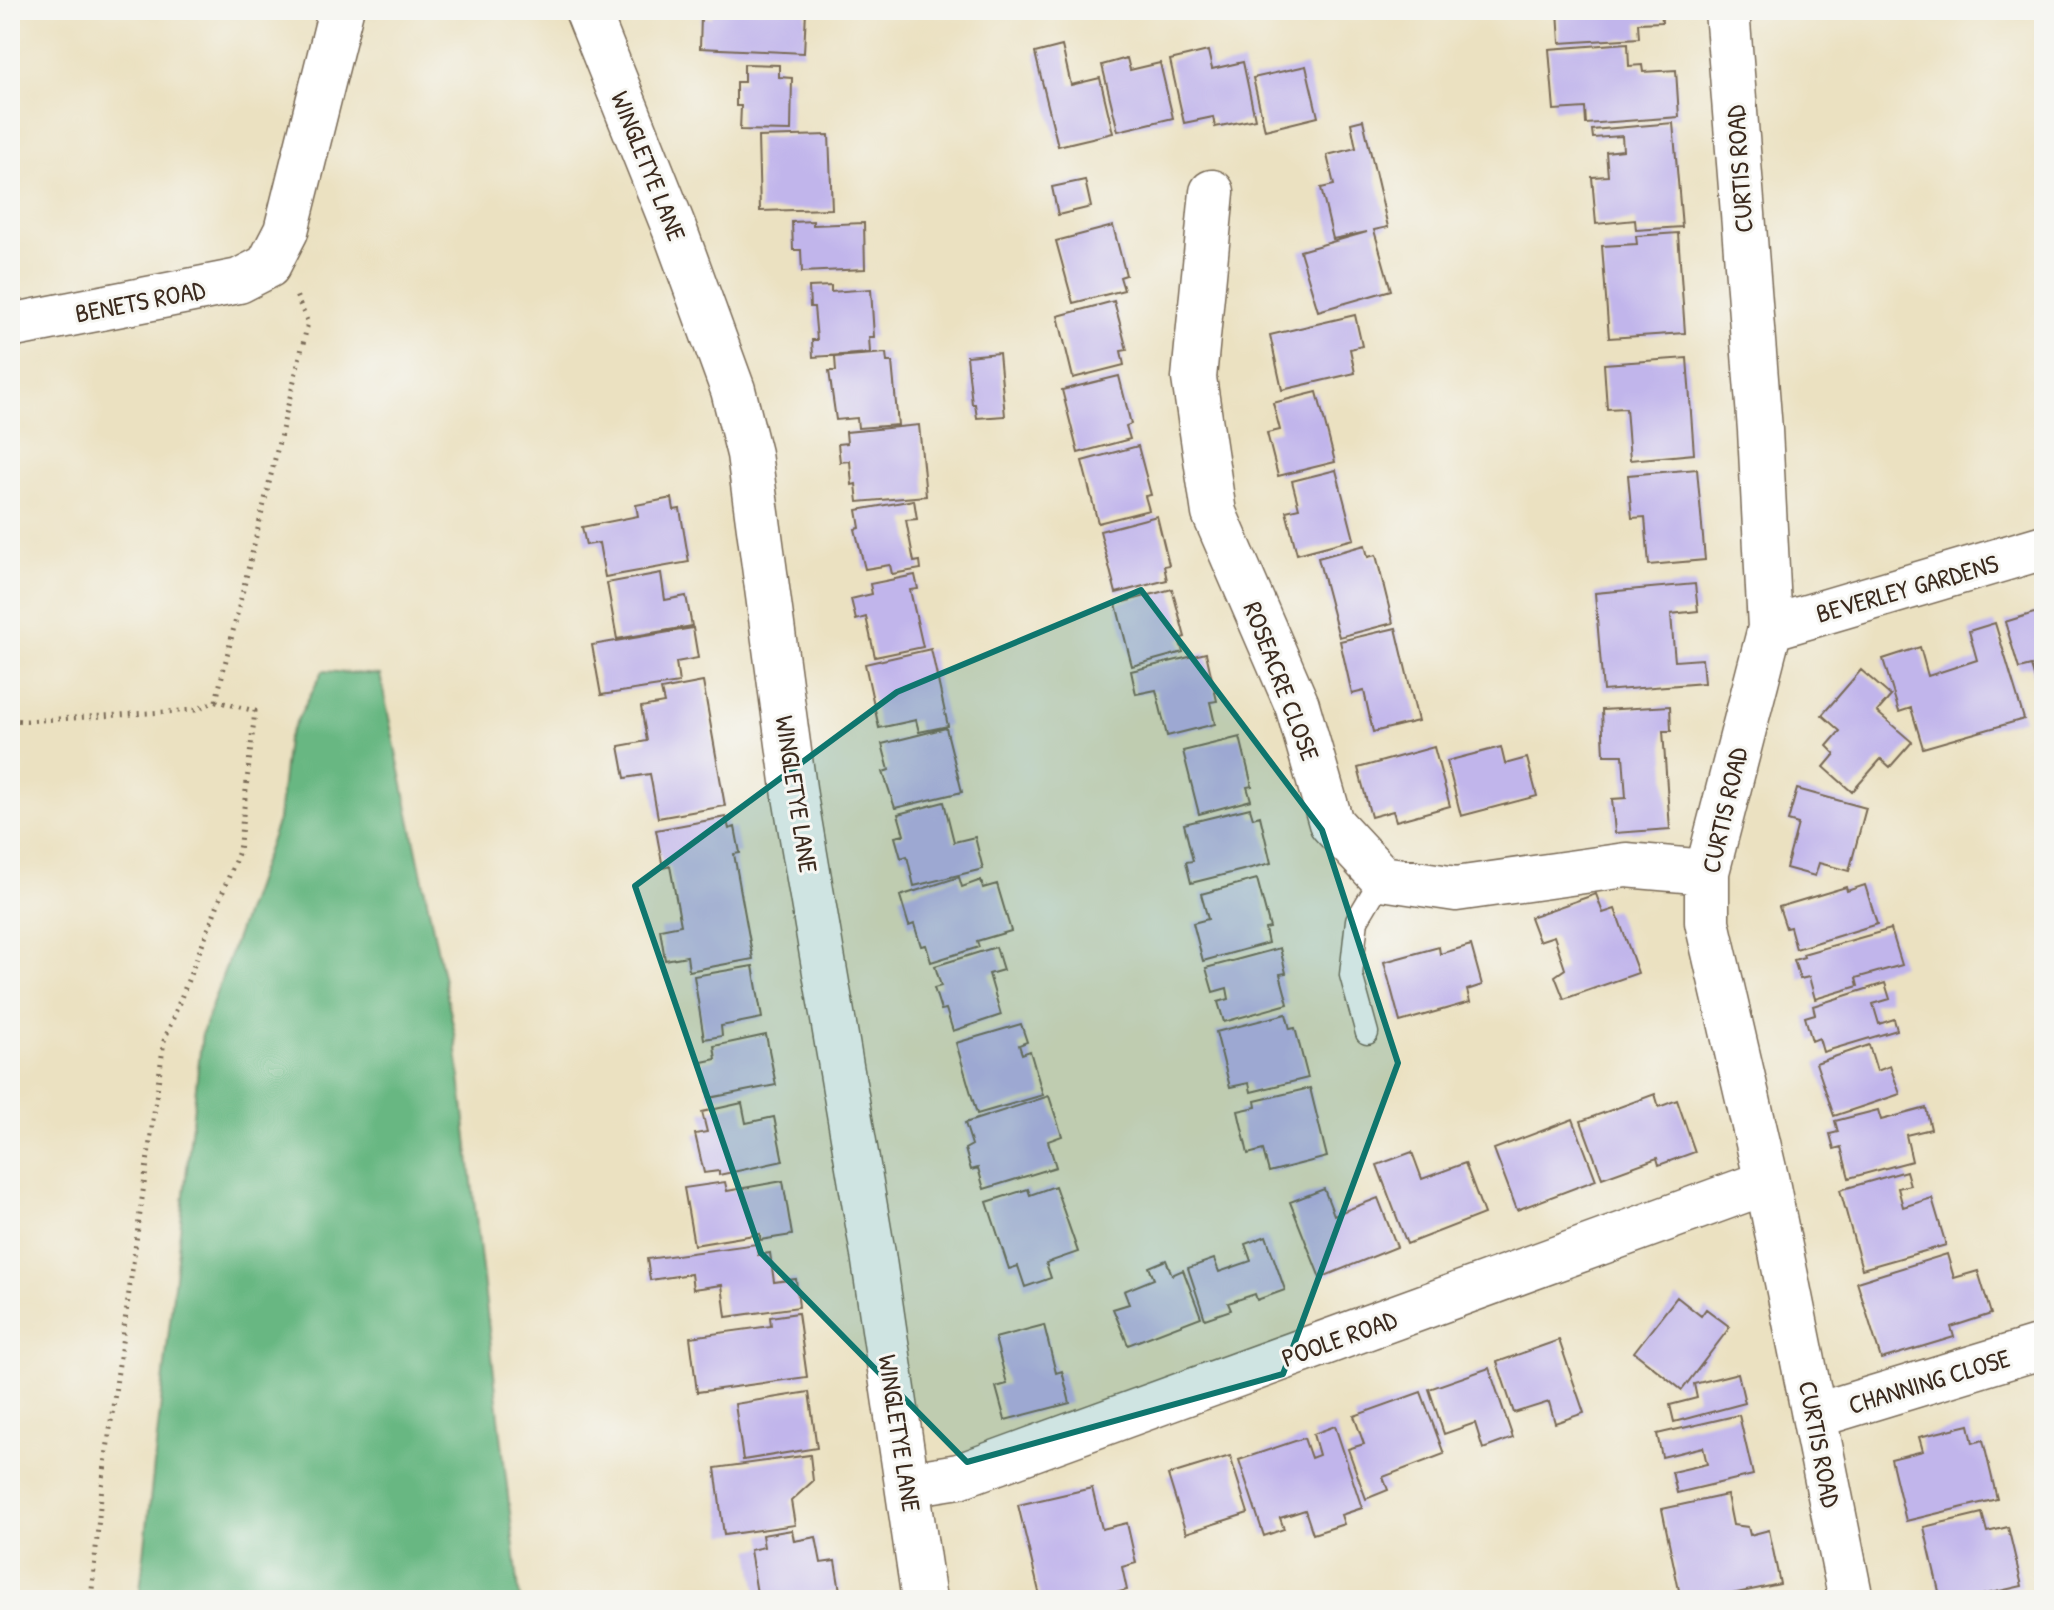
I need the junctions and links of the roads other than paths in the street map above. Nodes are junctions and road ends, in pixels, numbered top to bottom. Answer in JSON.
{"nodes":[{"id":1,"x":341,"y":10,"type":"edge"},
{"id":2,"x":587,"y":10,"type":"edge"},
{"id":3,"x":1727,"y":10,"type":"edge"},
{"id":4,"x":1212,"y":192,"type":"dead end"},
{"id":5,"x":10,"y":326,"type":"edge"},
{"id":6,"x":2044,"y":547,"type":"edge"},
{"id":7,"x":1770,"y":628,"type":"junction"},
{"id":8,"x":1707,"y":872,"type":"junction"},
{"id":9,"x":1382,"y":878,"type":"junction"},
{"id":10,"x":1367,"y":1033,"type":"dead end"},
{"id":11,"x":1767,"y":1182,"type":"junction"},
{"id":12,"x":2044,"y":1346,"type":"edge"},
{"id":13,"x":1814,"y":1416,"type":"junction"},
{"id":14,"x":909,"y":1484,"type":"junction"},
{"id":15,"x":924,"y":1600,"type":"edge"},
{"id":16,"x":1851,"y":1600,"type":"edge"}],
"edges":[{"from":1,"to":5,"type":"street","name":"BENETS ROAD"},
{"from":2,"to":14,"type":"street","name":"WINGLETYE LANE"},
{"from":3,"to":7,"type":"street","name":"CURTIS ROAD"},
{"from":4,"to":9,"type":"street","name":"ROSEACRE CLOSE"},
{"from":6,"to":7,"type":"street","name":"BEVERLEY GARDENS"},
{"from":7,"to":8,"type":"street","name":"CURTIS ROAD"},
{"from":8,"to":9,"type":"street"},
{"from":8,"to":11,"type":"street","name":"CURTIS ROAD"},
{"from":9,"to":10,"type":"lane"},
{"from":11,"to":13,"type":"street","name":"CURTIS ROAD"},
{"from":11,"to":14,"type":"street","name":"POOLE ROAD"},
{"from":12,"to":13,"type":"street","name":"CHANNING CLOSE"},
{"from":13,"to":16,"type":"street","name":"CURTIS ROAD"},
{"from":14,"to":15,"type":"street","name":"WINGLETYE LANE"}]}
